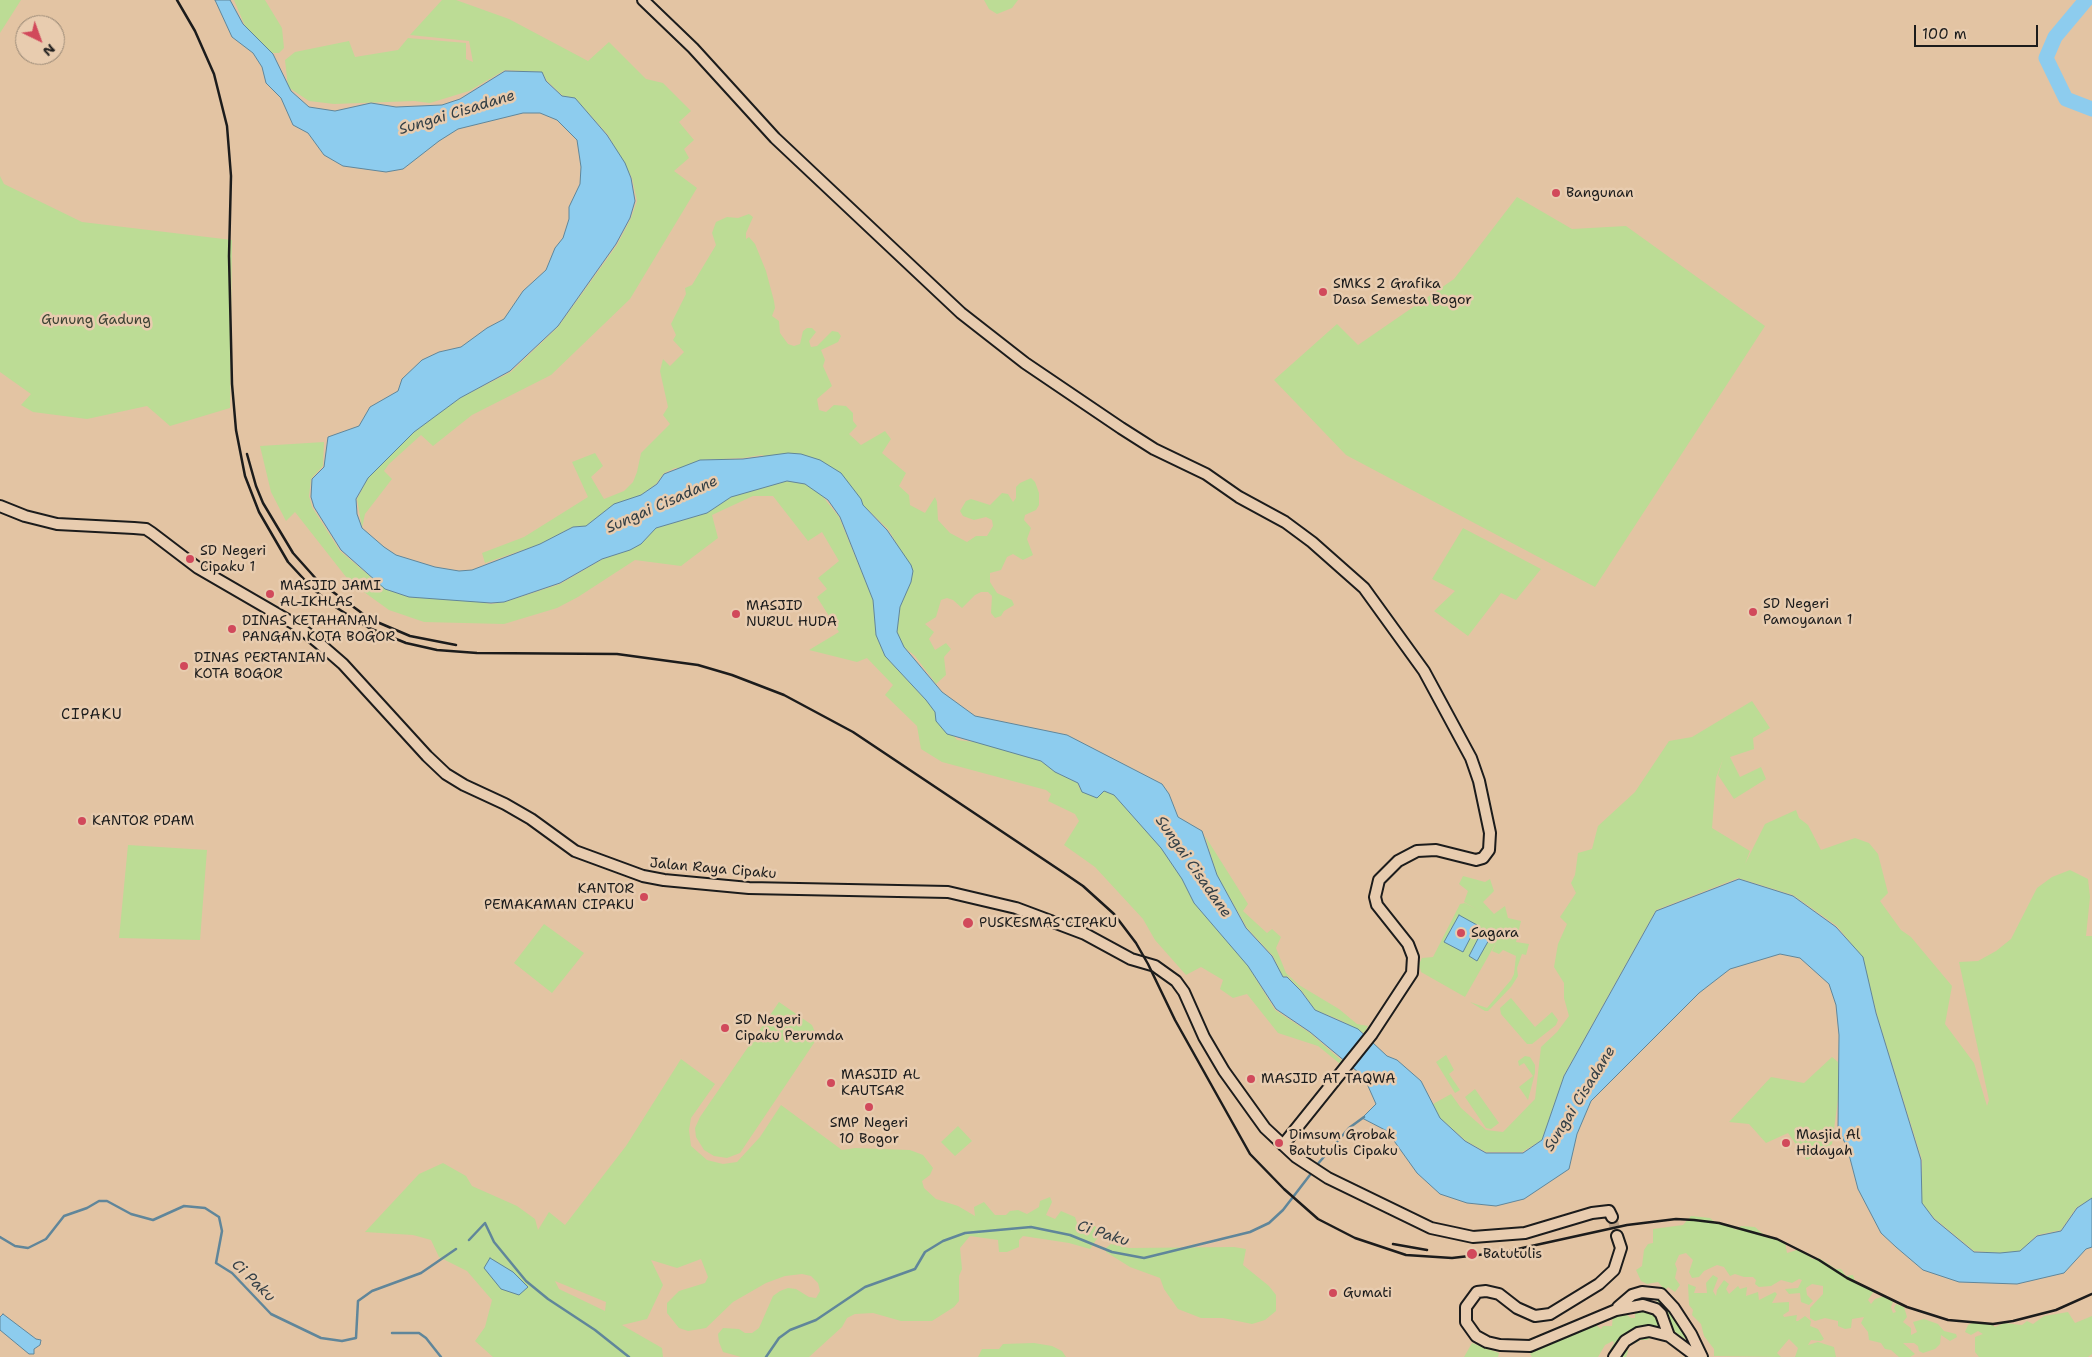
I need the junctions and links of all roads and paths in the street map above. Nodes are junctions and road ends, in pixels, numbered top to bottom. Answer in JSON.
{"nodes":[{"id":1,"x":643,"y":0,"type":"edge"},
{"id":2,"x":0,"y":506,"type":"edge"},
{"id":3,"x":1282,"y":1145,"type":"junction"},
{"id":4,"x":1612,"y":1217,"type":"dead end"},
{"id":5,"x":1617,"y":1236,"type":"tunnel mouth"},
{"id":6,"x":1616,"y":1310,"type":"junction"},
{"id":7,"x":1669,"y":1336,"type":"junction"},
{"id":8,"x":1614,"y":1357,"type":"edge"},
{"id":9,"x":1697,"y":1357,"type":"edge"},
{"id":10,"x":1702,"y":1357,"type":"edge"}],
"edges":[{"from":1,"to":3,"type":"main road"},
{"from":2,"to":3,"type":"main road","name":"Jalan Raya Cipaku"},
{"from":3,"to":4,"type":"main road","name":"Jalan Raya Cipaku"},
{"from":5,"to":6,"type":"main road"},
{"from":6,"to":7,"type":"main road"},
{"from":6,"to":10,"type":"main road"},
{"from":7,"to":8,"type":"main road"},
{"from":7,"to":9,"type":"main road"}]}
